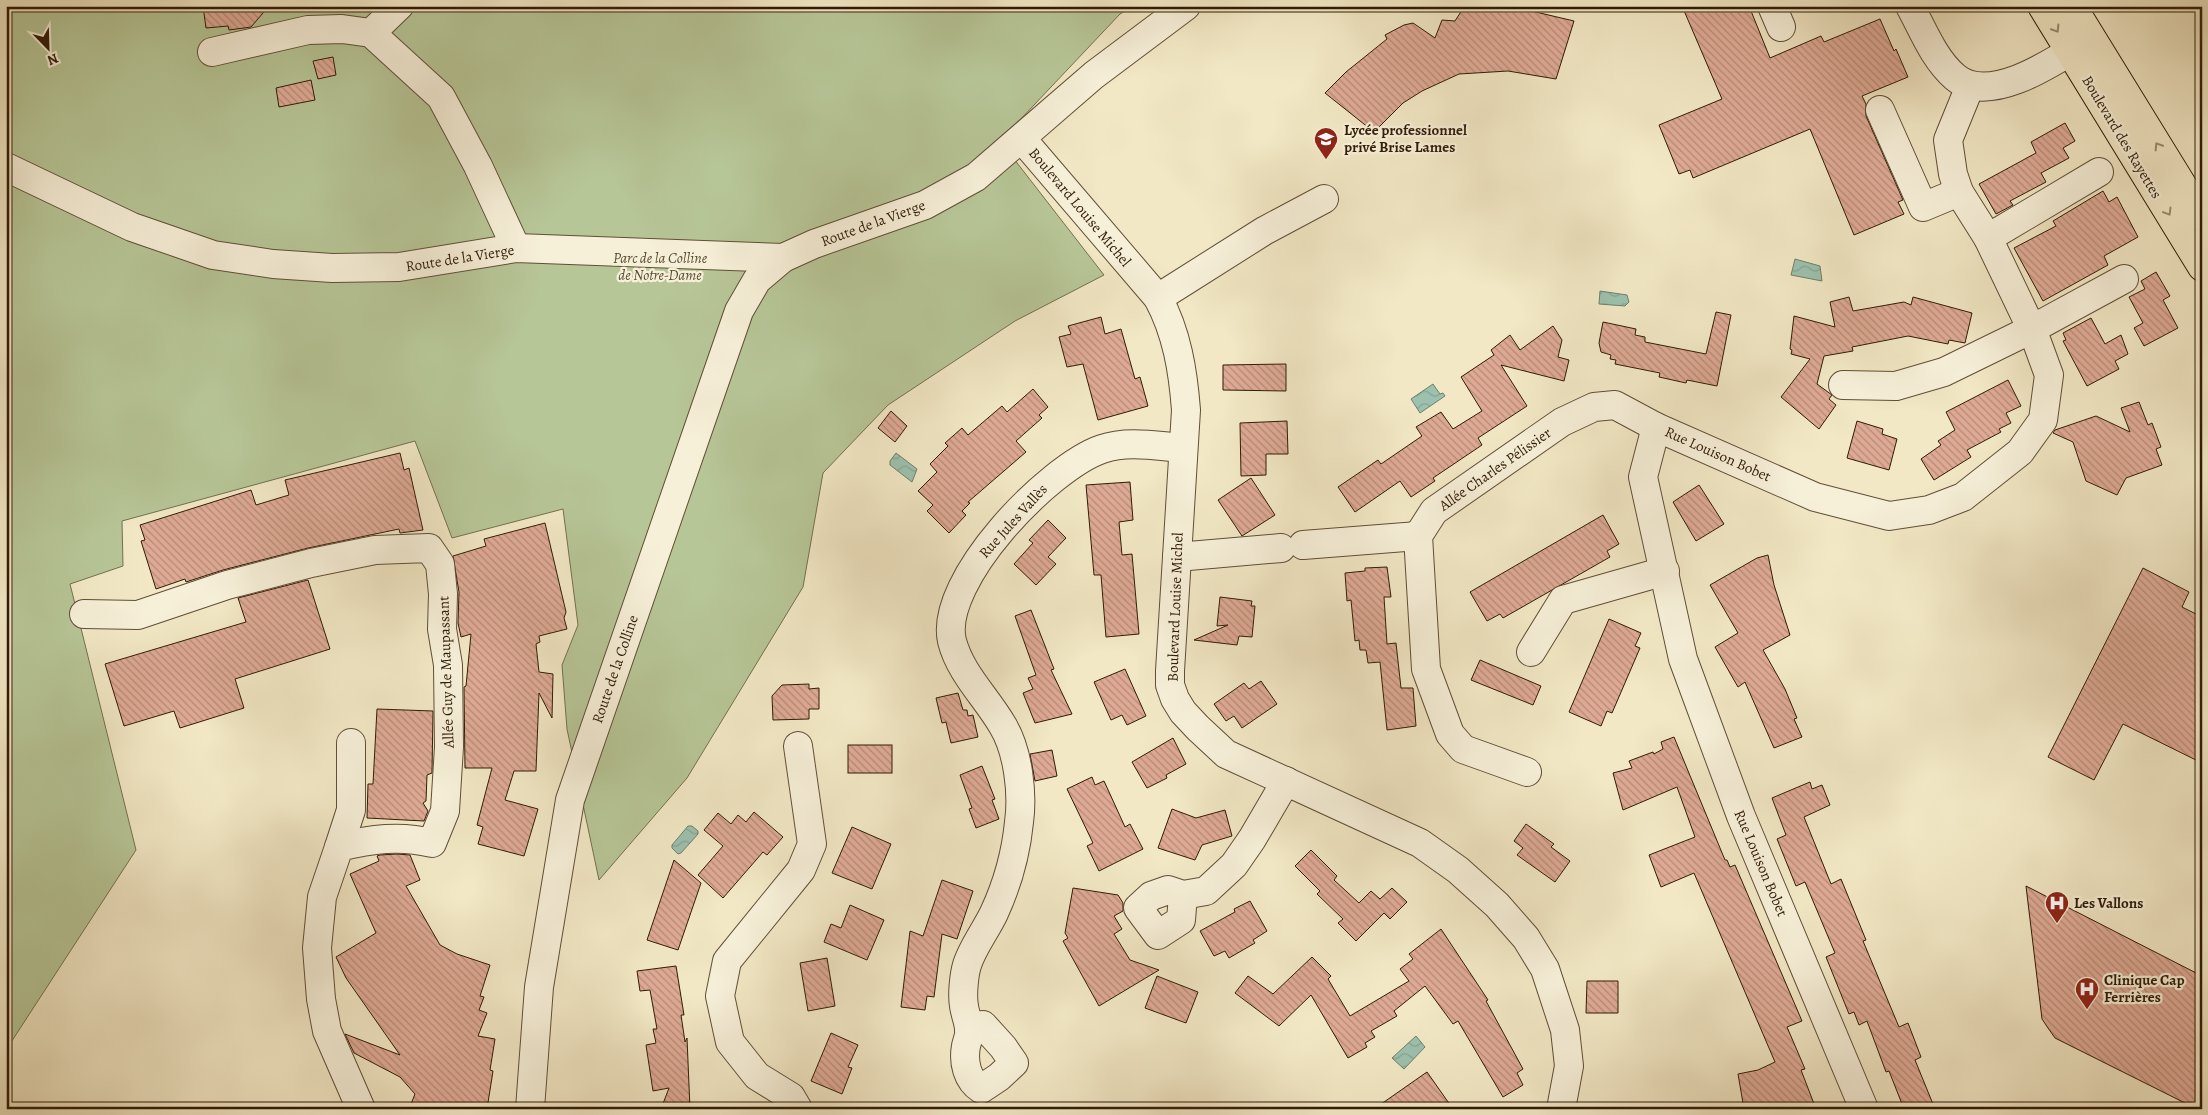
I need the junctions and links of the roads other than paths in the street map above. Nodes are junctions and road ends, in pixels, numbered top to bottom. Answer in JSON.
{"nodes":[{"id":1,"x":399,"y":6,"type":"edge"},
{"id":2,"x":1186,"y":6,"type":"edge"},
{"id":3,"x":1910,"y":6,"type":"edge"},
{"id":4,"x":2042,"y":6,"type":"edge"},
{"id":5,"x":2072,"y":6,"type":"edge"},
{"id":6,"x":371,"y":33,"type":"junction"},
{"id":7,"x":2081,"y":45,"type":"junction"},
{"id":8,"x":212,"y":52,"type":"dead end"},
{"id":9,"x":1970,"y":86,"type":"junction"},
{"id":10,"x":1880,"y":110,"type":"dead end"},
{"id":11,"x":1022,"y":139,"type":"junction"},
{"id":12,"x":6,"y":168,"type":"edge"},
{"id":13,"x":2099,"y":172,"type":"dead end"},
{"id":14,"x":1959,"y":192,"type":"junction"},
{"id":15,"x":1324,"y":199,"type":"dead end"},
{"id":16,"x":2202,"y":217,"type":"edge"},
{"id":17,"x":1988,"y":238,"type":"junction"},
{"id":18,"x":516,"y":248,"type":"junction"},
{"id":19,"x":783,"y":258,"type":"junction"},
{"id":20,"x":2202,"y":267,"type":"edge"},
{"id":21,"x":2124,"y":279,"type":"dead end"},
{"id":22,"x":1158,"y":298,"type":"junction"},
{"id":23,"x":2032,"y":329,"type":"junction"},
{"id":24,"x":1843,"y":385,"type":"dead end"},
{"id":25,"x":1656,"y":427,"type":"junction"},
{"id":26,"x":1183,"y":448,"type":"junction"},
{"id":27,"x":1418,"y":536,"type":"junction"},
{"id":28,"x":1177,"y":557,"type":"junction"},
{"id":29,"x":1664,"y":571,"type":"junction"},
{"id":30,"x":84,"y":614,"type":"dead end"},
{"id":31,"x":1531,"y":652,"type":"dead end"},
{"id":32,"x":351,"y":743,"type":"dead end"},
{"id":33,"x":798,"y":746,"type":"dead end"},
{"id":34,"x":1527,"y":772,"type":"dead end"},
{"id":35,"x":1286,"y":781,"type":"junction"},
{"id":36,"x":339,"y":847,"type":"junction"},
{"id":37,"x":1183,"y":895,"type":"dead end"},
{"id":38,"x":970,"y":1031,"type":"dead end"},
{"id":39,"x":361,"y":1109,"type":"edge"},
{"id":40,"x":530,"y":1109,"type":"edge"},
{"id":41,"x":798,"y":1109,"type":"edge"},
{"id":42,"x":1561,"y":1109,"type":"edge"},
{"id":43,"x":1864,"y":1109,"type":"edge"}],
"edges":[{"from":1,"to":6,"type":"street"},
{"from":2,"to":11,"type":"street","name":"Route de la Vierge"},
{"from":3,"to":9,"type":"street"},
{"from":4,"to":7,"type":"main road","name":"Boulevard des Rayettes","one_way":true},
{"from":5,"to":7,"type":"main road","name":"Boulevard des Rayettes"},
{"from":6,"to":8,"type":"street"},
{"from":6,"to":18,"type":"street"},
{"from":7,"to":9,"type":"street"},
{"from":16,"to":7,"type":"main road","name":"Boulevard des Rayettes","one_way":true},
{"from":7,"to":20,"type":"main road","name":"Boulevard des Rayettes","one_way":true},
{"from":9,"to":14,"type":"street","name":"Rue Louison Bobet"},
{"from":10,"to":14,"type":"street"},
{"from":11,"to":19,"type":"street","name":"Route de la Vierge"},
{"from":11,"to":22,"type":"street","name":"Boulevard Louise Michel"},
{"from":12,"to":18,"type":"street","name":"Route de la Vierge"},
{"from":13,"to":17,"type":"street"},
{"from":14,"to":17,"type":"street","name":"Rue Louison Bobet"},
{"from":15,"to":22,"type":"street"},
{"from":17,"to":23,"type":"street","name":"Rue Louison Bobet"},
{"from":18,"to":19,"type":"street","name":"Route de la Vierge"},
{"from":19,"to":40,"type":"street","name":"Route de la Colline"},
{"from":21,"to":23,"type":"street"},
{"from":22,"to":26,"type":"street","name":"Boulevard Louise Michel"},
{"from":23,"to":24,"type":"street"},
{"from":23,"to":25,"type":"street","name":"Rue Louison Bobet"},
{"from":25,"to":27,"type":"street","name":"Allée Charles Pélissier"},
{"from":25,"to":29,"type":"street","name":"Rue Louison Bobet"},
{"from":26,"to":28,"type":"street","name":"Boulevard Louise Michel"},
{"from":26,"to":38,"type":"street","name":"Rue Jules Vallès"},
{"from":27,"to":28,"type":"street"},
{"from":27,"to":34,"type":"street"},
{"from":28,"to":35,"type":"street","name":"Boulevard Louise Michel"},
{"from":29,"to":31,"type":"street"},
{"from":29,"to":43,"type":"street","name":"Rue Louison Bobet"},
{"from":30,"to":36,"type":"street","name":"Allée Guy de Maupassant"},
{"from":32,"to":36,"type":"street"},
{"from":33,"to":41,"type":"street"},
{"from":35,"to":37,"type":"street"},
{"from":35,"to":42,"type":"street","name":"Boulevard Louise Michel"},
{"from":36,"to":39,"type":"street"}]}
